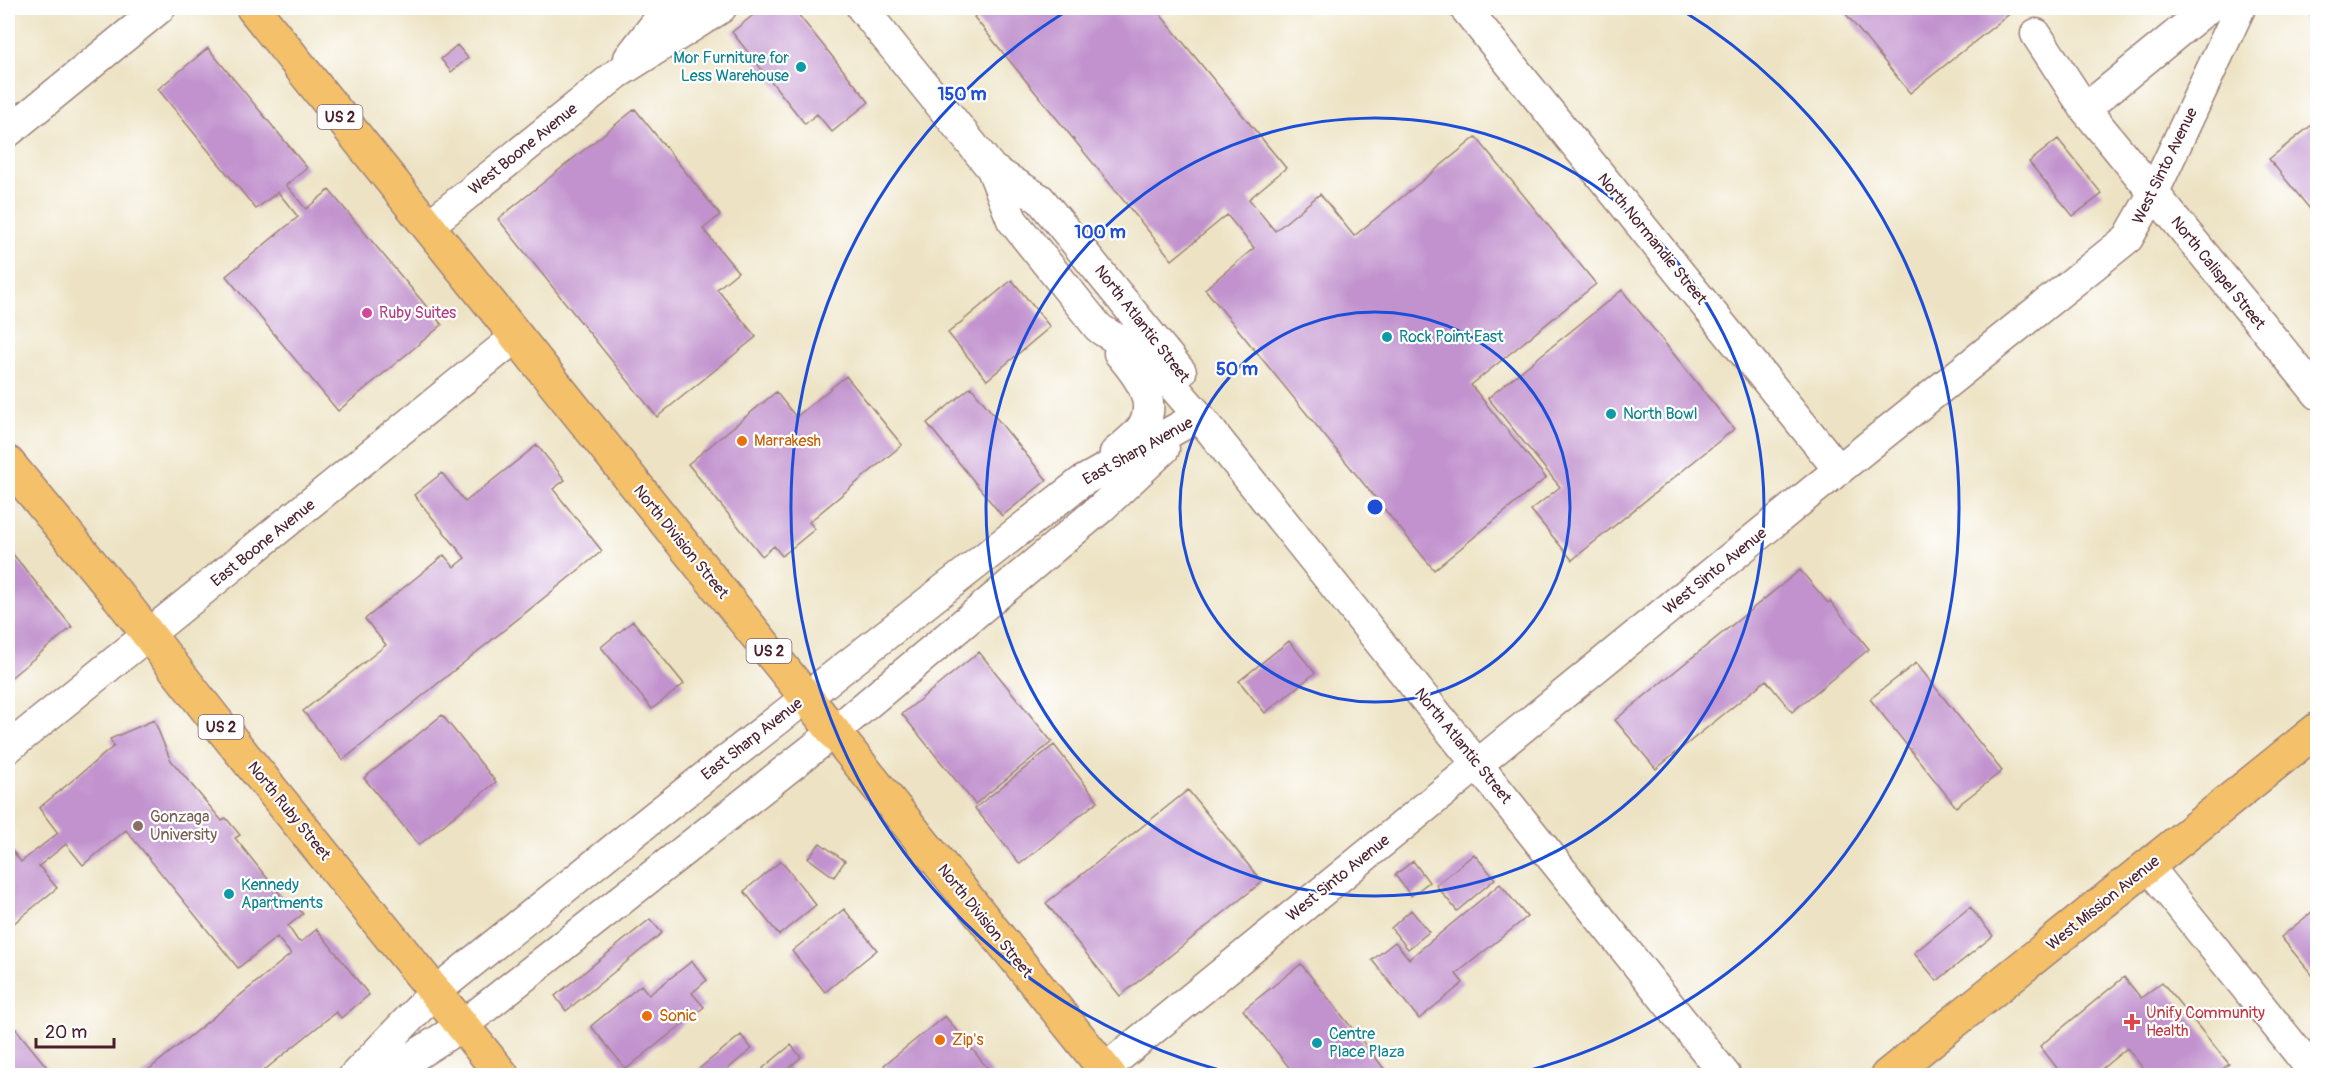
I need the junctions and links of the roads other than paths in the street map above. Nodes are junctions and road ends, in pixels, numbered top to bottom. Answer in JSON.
{"nodes":[{"id":1,"x":160,"y":8,"type":"edge"},
{"id":2,"x":253,"y":8,"type":"edge"},
{"id":3,"x":668,"y":8,"type":"edge"},
{"id":4,"x":721,"y":8,"type":"edge"},
{"id":5,"x":862,"y":8,"type":"edge"},
{"id":6,"x":876,"y":8,"type":"edge"},
{"id":7,"x":1465,"y":8,"type":"edge"},
{"id":8,"x":2208,"y":8,"type":"edge"},
{"id":9,"x":2240,"y":8,"type":"edge"},
{"id":10,"x":2036,"y":34,"type":"dead end"},
{"id":11,"x":889,"y":41,"type":"junction"},
{"id":12,"x":618,"y":73,"type":"junction"},
{"id":13,"x":2085,"y":110,"type":"junction"},
{"id":14,"x":8,"y":132,"type":"edge"},
{"id":15,"x":992,"y":169,"type":"junction"},
{"id":16,"x":2153,"y":194,"type":"junction"},
{"id":17,"x":428,"y":226,"type":"junction"},
{"id":18,"x":1098,"y":327,"type":"junction"},
{"id":19,"x":517,"y":336,"type":"junction"},
{"id":20,"x":2318,"y":394,"type":"edge"},
{"id":21,"x":1199,"y":416,"type":"junction"},
{"id":22,"x":8,"y":462,"type":"edge"},
{"id":23,"x":1839,"y":470,"type":"junction"},
{"id":24,"x":1081,"y":482,"type":"junction"},
{"id":25,"x":150,"y":635,"type":"junction"},
{"id":26,"x":806,"y":697,"type":"junction"},
{"id":27,"x":2318,"y":729,"type":"edge"},
{"id":28,"x":834,"y":732,"type":"junction"},
{"id":29,"x":8,"y":748,"type":"edge"},
{"id":30,"x":1478,"y":764,"type":"junction"},
{"id":31,"x":2148,"y":866,"type":"junction"},
{"id":32,"x":435,"y":992,"type":"junction"},
{"id":33,"x":463,"y":1025,"type":"junction"},
{"id":34,"x":1103,"y":1073,"type":"edge"},
{"id":35,"x":354,"y":1076,"type":"edge"},
{"id":36,"x":383,"y":1076,"type":"edge"},
{"id":37,"x":503,"y":1076,"type":"edge"},
{"id":38,"x":1726,"y":1076,"type":"edge"},
{"id":39,"x":1887,"y":1076,"type":"edge"},
{"id":40,"x":2317,"y":1076,"type":"edge"}],
"edges":[{"from":1,"to":14,"type":"street"},
{"from":2,"to":17,"type":"main road","name":"North Division Street","number":"US 2"},
{"from":3,"to":12,"type":"street","name":"West Boone Avenue"},
{"from":4,"to":12,"type":"street","name":"West Boone Avenue"},
{"from":5,"to":11,"type":"street","name":"North Atlantic Street"},
{"from":6,"to":11,"type":"street"},
{"from":7,"to":23,"type":"street","name":"North Normandie Street"},
{"from":8,"to":13,"type":"street"},
{"from":9,"to":16,"type":"street","name":"West Sinto Avenue"},
{"from":10,"to":13,"type":"street","name":"North Calispel Street"},
{"from":11,"to":15,"type":"street","name":"North Atlantic Street"},
{"from":12,"to":17,"type":"street","name":"West Boone Avenue"},
{"from":13,"to":16,"type":"street","name":"North Calispel Street"},
{"from":15,"to":18,"type":"street","name":"North Atlantic Street"},
{"from":15,"to":21,"type":"street","name":"North Atlantic Street"},
{"from":16,"to":20,"type":"street","name":"North Calispel Street"},
{"from":16,"to":23,"type":"street","name":"West Sinto Avenue"},
{"from":17,"to":19,"type":"main road","name":"North Division Street","number":"US 2"},
{"from":18,"to":21,"type":"street","name":"North Atlantic Street"},
{"from":18,"to":24,"type":"street"},
{"from":19,"to":25,"type":"street","name":"East Boone Avenue"},
{"from":19,"to":26,"type":"main road","name":"North Division Street","number":"US 2"},
{"from":21,"to":24,"type":"street","name":"East Sharp Avenue"},
{"from":21,"to":28,"type":"street","name":"East Sharp Avenue"},
{"from":21,"to":30,"type":"street","name":"North Atlantic Street"},
{"from":22,"to":25,"type":"main road","name":"North Ruby Street","number":"US 2"},
{"from":23,"to":30,"type":"street","name":"West Sinto Avenue"},
{"from":24,"to":26,"type":"street","name":"East Sharp Avenue"},
{"from":25,"to":29,"type":"street","name":"East Boone Avenue"},
{"from":25,"to":32,"type":"main road","name":"North Ruby Street","number":"US 2"},
{"from":26,"to":28,"type":"main road","name":"North Division Street","number":"US 2"},
{"from":26,"to":32,"type":"street","name":"East Sharp Avenue"},
{"from":27,"to":31,"type":"main road","name":"West Mission Avenue"},
{"from":28,"to":33,"type":"street","name":"East Sharp Avenue"},
{"from":28,"to":34,"type":"main road","name":"North Division Street","number":"US 2"},
{"from":30,"to":34,"type":"street","name":"West Sinto Avenue"},
{"from":30,"to":38,"type":"street","name":"North Atlantic Street"},
{"from":31,"to":39,"type":"main road","name":"West Mission Avenue"},
{"from":31,"to":40,"type":"street"},
{"from":32,"to":33,"type":"main road","name":"North Ruby Street","number":"US 2"},
{"from":32,"to":35,"type":"street","name":"East Sharp Avenue"},
{"from":33,"to":36,"type":"street","name":"East Sharp Avenue"},
{"from":33,"to":37,"type":"main road","name":"North Ruby Street","number":"US 2"}]}
